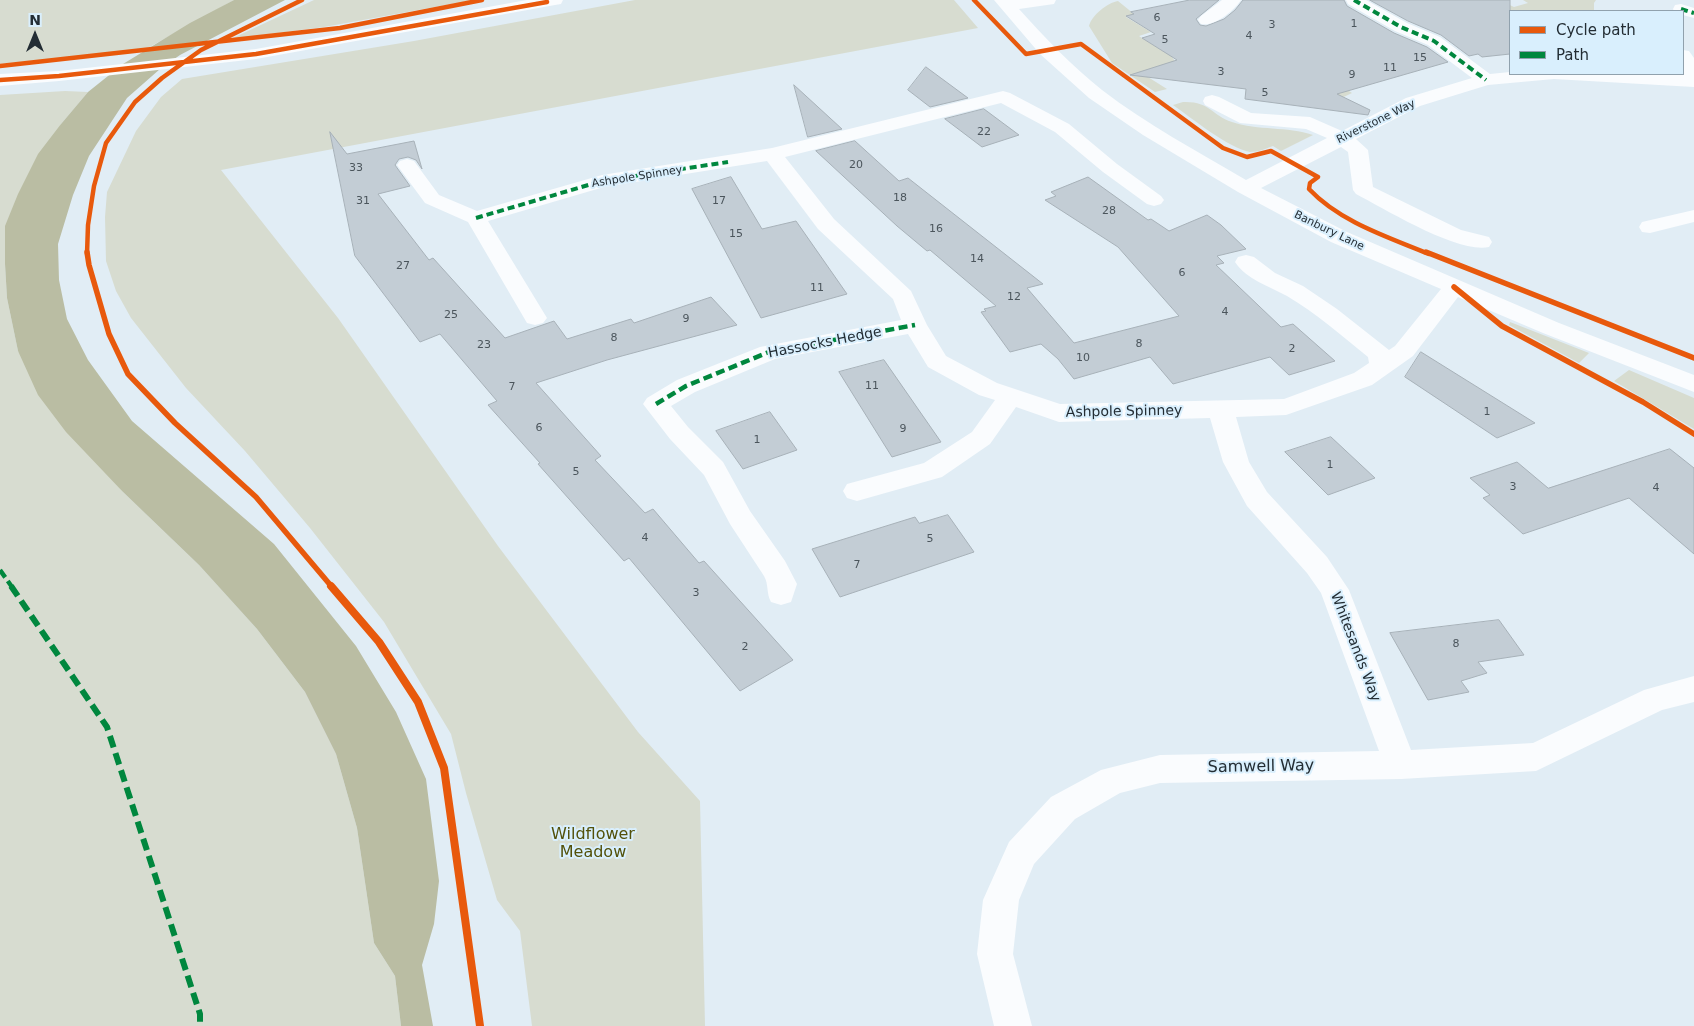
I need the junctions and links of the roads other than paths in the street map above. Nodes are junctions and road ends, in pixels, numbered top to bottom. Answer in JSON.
{"nodes":[{"id":1,"x":1048,"y":0,"type":"edge"},
{"id":2,"x":1233,"y":0,"type":"edge"},
{"id":3,"x":1354,"y":0,"type":"edge"},
{"id":4,"x":552,"y":1,"type":"edge"},
{"id":5,"x":1005,"y":3,"type":"edge"},
{"id":6,"x":1206,"y":20,"type":"dead end"},
{"id":7,"x":1684,"y":57,"type":"edge"},
{"id":8,"x":1543,"y":75,"type":"edge"},
{"id":9,"x":1588,"y":75,"type":"edge"},
{"id":10,"x":1694,"y":79,"type":"edge"},
{"id":11,"x":0,"y":80,"type":"edge"},
{"id":12,"x":1486,"y":80,"type":"junction"},
{"id":13,"x":1212,"y":101,"type":"dead end"},
{"id":14,"x":1342,"y":138,"type":"junction"},
{"id":15,"x":772,"y":154,"type":"junction"},
{"id":16,"x":407,"y":165,"type":"dead end"},
{"id":17,"x":1246,"y":188,"type":"junction"},
{"id":18,"x":1154,"y":200,"type":"dead end"},
{"id":19,"x":1694,"y":216,"type":"edge"},
{"id":20,"x":476,"y":218,"type":"junction"},
{"id":21,"x":1650,"y":227,"type":"dead end"},
{"id":22,"x":1481,"y":242,"type":"dead end"},
{"id":23,"x":1246,"y":262,"type":"dead end"},
{"id":24,"x":1454,"y":286,"type":"junction"},
{"id":25,"x":534,"y":318,"type":"dead end"},
{"id":26,"x":915,"y":325,"type":"junction"},
{"id":27,"x":1382,"y":366,"type":"junction"},
{"id":28,"x":1694,"y":384,"type":"edge"},
{"id":29,"x":1010,"y":397,"type":"junction"},
{"id":30,"x":1220,"y":410,"type":"junction"},
{"id":31,"x":857,"y":491,"type":"dead end"},
{"id":32,"x":782,"y":594,"type":"dead end"},
{"id":33,"x":1694,"y":688,"type":"edge"},
{"id":34,"x":1401,"y":765,"type":"junction"},
{"id":35,"x":1012,"y":1026,"type":"edge"}],
"edges":[{"from":1,"to":5,"type":"street","name":"Banbury Lane"},
{"from":2,"to":6,"type":"street"},
{"from":3,"to":12,"type":"street"},
{"from":4,"to":11,"type":"street"},
{"from":5,"to":17,"type":"street","name":"Banbury Lane"},
{"from":7,"to":10,"type":"street","name":"Riverstone Way"},
{"from":8,"to":12,"type":"street","name":"Riverstone Way"},
{"from":9,"to":10,"type":"street","name":"Riverstone Way"},
{"from":12,"to":14,"type":"street","name":"Riverstone Way"},
{"from":13,"to":14,"type":"street"},
{"from":14,"to":17,"type":"street","name":"Riverstone Way"},
{"from":14,"to":22,"type":"street"},
{"from":15,"to":18,"type":"street","name":"Ashpole Spinney"},
{"from":15,"to":20,"type":"street","name":"Ashpole Spinney"},
{"from":15,"to":26,"type":"street","name":"Ashpole Spinney"},
{"from":16,"to":20,"type":"street"},
{"from":17,"to":24,"type":"street","name":"Banbury Lane"},
{"from":19,"to":21,"type":"street"},
{"from":20,"to":25,"type":"street"},
{"from":23,"to":27,"type":"street"},
{"from":24,"to":27,"type":"street","name":"Ashpole Spinney"},
{"from":24,"to":28,"type":"street","name":"Banbury Lane"},
{"from":26,"to":29,"type":"street","name":"Ashpole Spinney"},
{"from":26,"to":32,"type":"street","name":"Hassocks Hedge"},
{"from":27,"to":30,"type":"street","name":"Ashpole Spinney"},
{"from":29,"to":30,"type":"street","name":"Ashpole Spinney"},
{"from":29,"to":31,"type":"street"},
{"from":30,"to":34,"type":"street","name":"Whitesands Way"},
{"from":33,"to":34,"type":"street","name":"Samwell Way"},
{"from":34,"to":35,"type":"street","name":"Samwell Way"}]}
